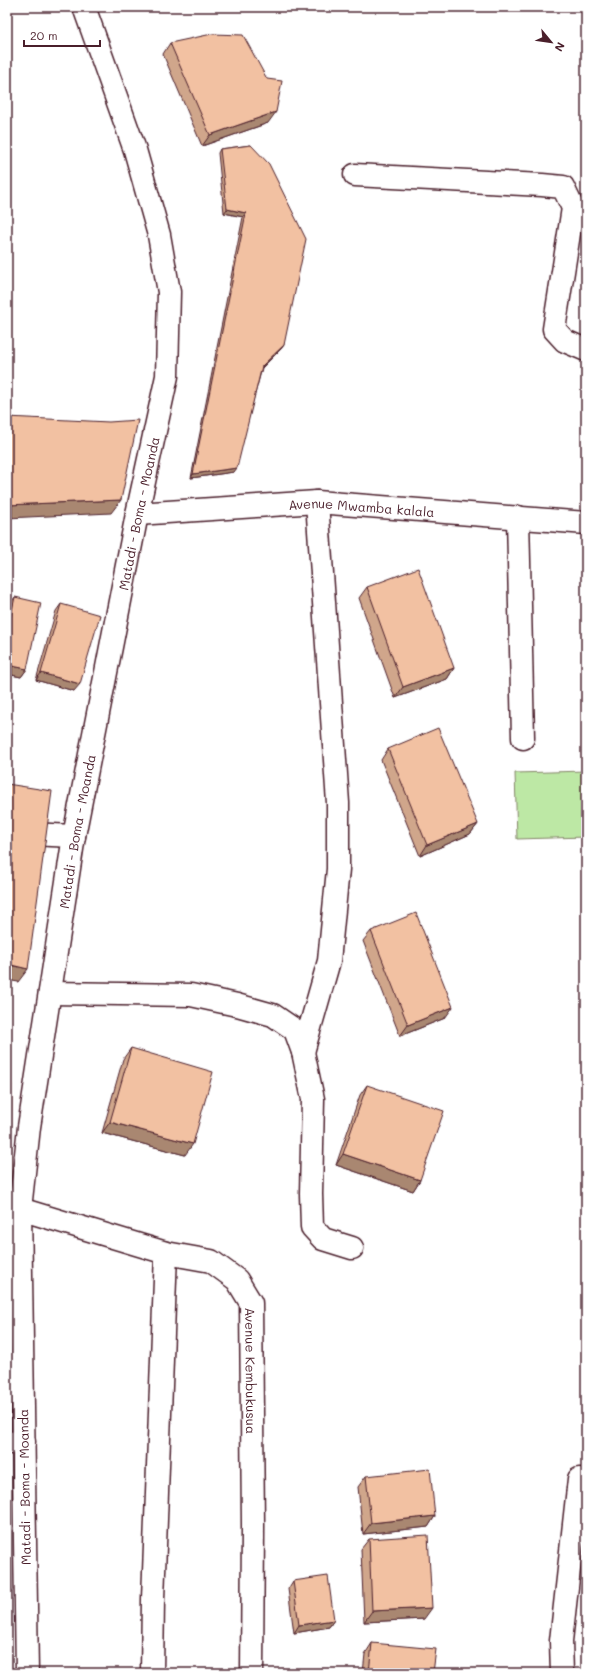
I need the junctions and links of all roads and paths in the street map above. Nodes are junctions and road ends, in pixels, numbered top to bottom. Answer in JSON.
{"nodes":[{"id":1,"x":84,"y":7,"type":"edge"},
{"id":2,"x":355,"y":175,"type":"dead end"},
{"id":3,"x":586,"y":350,"type":"edge"},
{"id":4,"x":317,"y":502,"type":"junction"},
{"id":5,"x":137,"y":514,"type":"junction"},
{"id":6,"x":518,"y":517,"type":"junction"},
{"id":7,"x":586,"y":523,"type":"edge"},
{"id":8,"x":523,"y":738,"type":"dead end"},
{"id":9,"x":7,"y":833,"type":"edge"},
{"id":10,"x":74,"y":836,"type":"junction"},
{"id":11,"x":50,"y":993,"type":"junction"},
{"id":12,"x":303,"y":1052,"type":"junction"},
{"id":13,"x":20,"y":1209,"type":"junction"},
{"id":14,"x":352,"y":1248,"type":"dead end"},
{"id":15,"x":166,"y":1253,"type":"junction"},
{"id":16,"x":15,"y":1442,"type":"edge"},
{"id":17,"x":579,"y":1479,"type":"dead end"},
{"id":18,"x":27,"y":1673,"type":"edge"},
{"id":19,"x":152,"y":1673,"type":"edge"},
{"id":20,"x":252,"y":1673,"type":"edge"},
{"id":21,"x":562,"y":1673,"type":"edge"}],
"edges":[{"from":1,"to":5,"type":"main road","name":"Matadi - Boma - Moanda"},
{"from":2,"to":3,"type":"main road"},
{"from":4,"to":5,"type":"main road","name":"Avenue Mwamba kalala"},
{"from":4,"to":6,"type":"main road","name":"Avenue Mwamba kalala"},
{"from":4,"to":12,"type":"main road"},
{"from":5,"to":10,"type":"main road","name":"Matadi - Boma - Moanda"},
{"from":6,"to":7,"type":"main road","name":"Avenue Mwamba kalala"},
{"from":6,"to":8,"type":"main road"},
{"from":9,"to":10,"type":"main road"},
{"from":10,"to":11,"type":"main road","name":"Matadi - Boma - Moanda"},
{"from":11,"to":12,"type":"main road"},
{"from":11,"to":13,"type":"main road","name":"Matadi - Boma - Moanda"},
{"from":12,"to":14,"type":"main road"},
{"from":13,"to":15,"type":"main road","name":"Avenue Kembukusua"},
{"from":13,"to":16,"type":"main road","name":"Matadi - Boma - Moanda"},
{"from":15,"to":19,"type":"main road"},
{"from":15,"to":20,"type":"main road","name":"Avenue Kembukusua"},
{"from":16,"to":18,"type":"main road","name":"Matadi - Boma - Moanda"},
{"from":17,"to":21,"type":"main road"}]}
